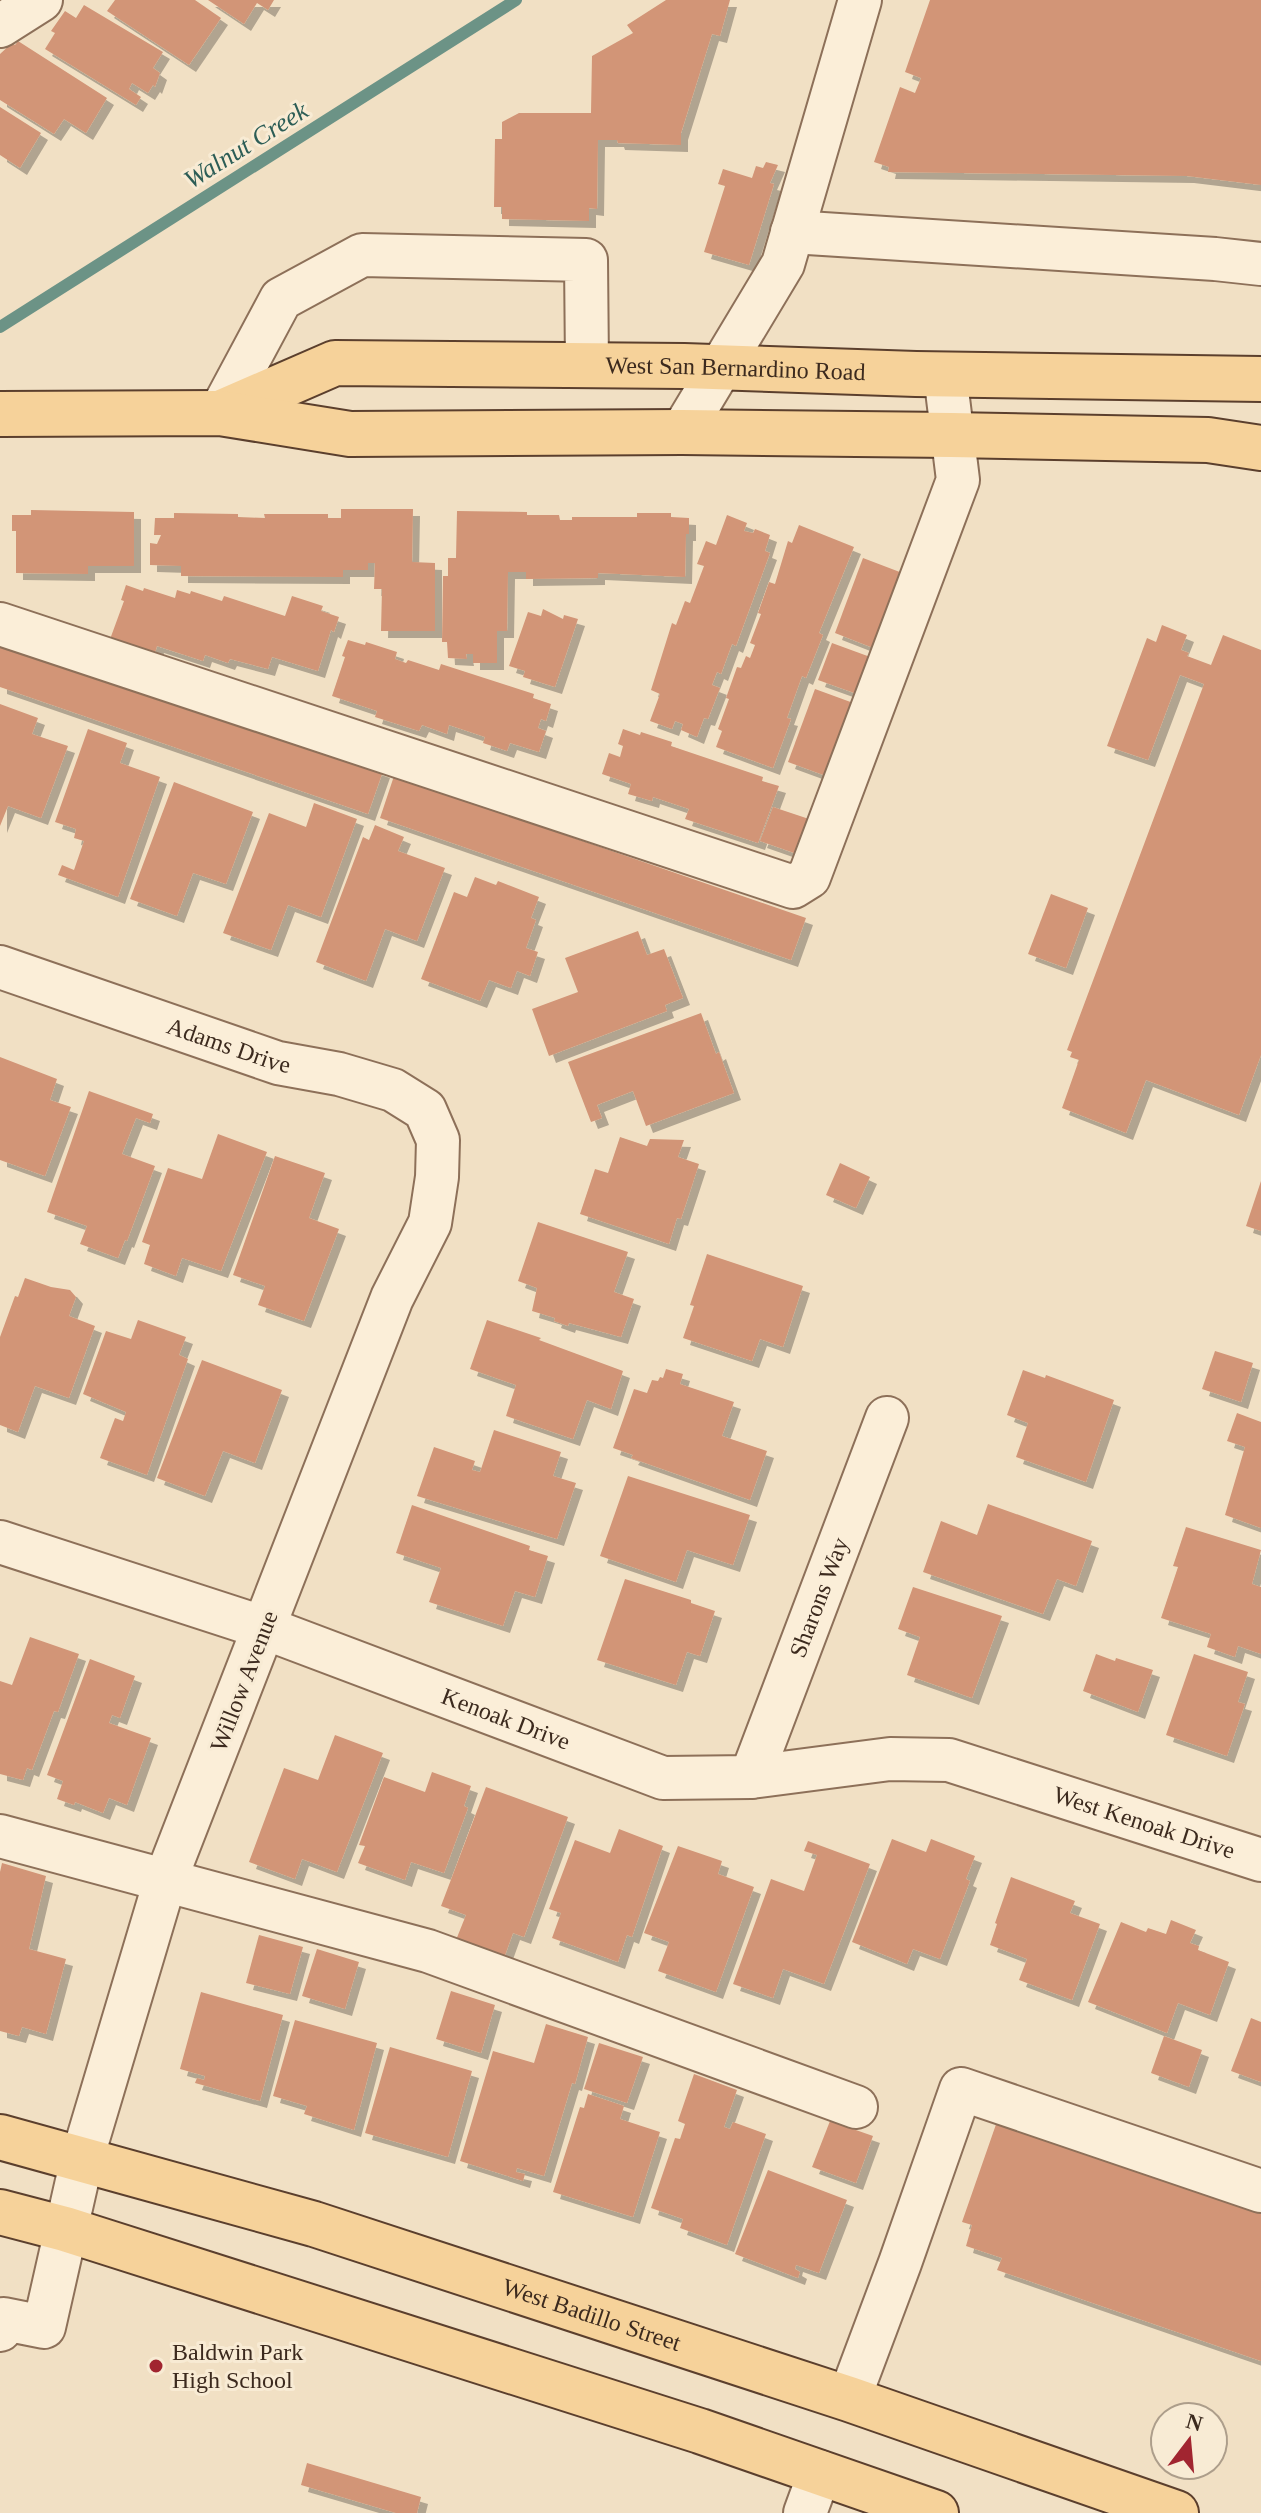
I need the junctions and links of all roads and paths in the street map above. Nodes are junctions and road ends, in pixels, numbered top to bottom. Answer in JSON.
{"nodes":[{"id":1,"x":41,"y":0,"type":"edge"},
{"id":2,"x":860,"y":0,"type":"edge"},
{"id":3,"x":0,"y":26,"type":"edge"},
{"id":4,"x":792,"y":232,"type":"junction"},
{"id":5,"x":1261,"y":264,"type":"edge"},
{"id":6,"x":587,"y":365,"type":"junction"},
{"id":7,"x":721,"y":368,"type":"junction"},
{"id":8,"x":945,"y":374,"type":"junction"},
{"id":9,"x":1261,"y":379,"type":"edge"},
{"id":10,"x":220,"y":413,"type":"junction"},
{"id":11,"x":0,"y":414,"type":"edge"},
{"id":12,"x":682,"y":432,"type":"junction"},
{"id":13,"x":951,"y":435,"type":"junction"},
{"id":14,"x":1261,"y":448,"type":"edge"},
{"id":15,"x":0,"y":624,"type":"edge"},
{"id":16,"x":0,"y":967,"type":"edge"},
{"id":17,"x":438,"y":1140,"type":"joint"},
{"id":18,"x":887,"y":1418,"type":"dead end"},
{"id":19,"x":0,"y":1542,"type":"edge"},
{"id":20,"x":265,"y":1628,"type":"junction"},
{"id":21,"x":751,"y":1777,"type":"junction"},
{"id":22,"x":1026,"y":1786,"type":"joint"},
{"id":23,"x":0,"y":1836,"type":"edge"},
{"id":24,"x":1261,"y":1860,"type":"edge"},
{"id":25,"x":165,"y":1881,"type":"junction"},
{"id":26,"x":856,"y":2107,"type":"dead end"},
{"id":27,"x":0,"y":2137,"type":"edge"},
{"id":28,"x":82,"y":2159,"type":"junction"},
{"id":29,"x":1261,"y":2191,"type":"edge"},
{"id":30,"x":0,"y":2212,"type":"edge"},
{"id":31,"x":65,"y":2229,"type":"junction"},
{"id":32,"x":1,"y":2322,"type":"edge"},
{"id":33,"x":849,"y":2399,"type":"junction"},
{"id":34,"x":820,"y":2472,"type":"junction"},
{"id":35,"x":915,"y":2509,"type":"edge"},
{"id":36,"x":805,"y":2513,"type":"edge"},
{"id":37,"x":1176,"y":2513,"type":"edge"}],
"edges":[{"from":1,"to":3,"type":"street"},
{"from":2,"to":4,"type":"street"},
{"from":4,"to":5,"type":"street"},
{"from":4,"to":7,"type":"street"},
{"from":6,"to":7,"type":"main road","name":"West San Bernardino Road"},
{"from":6,"to":10,"type":"main road","name":"West San Bernardino Road"},
{"from":6,"to":10,"type":"street"},
{"from":7,"to":8,"type":"main road","name":"West San Bernardino Road"},
{"from":7,"to":12,"type":"street"},
{"from":8,"to":9,"type":"main road","name":"West San Bernardino Road"},
{"from":8,"to":13,"type":"street"},
{"from":10,"to":11,"type":"main road","name":"West San Bernardino Road"},
{"from":10,"to":12,"type":"main road","name":"West San Bernardino Road"},
{"from":12,"to":13,"type":"main road","name":"West San Bernardino Road"},
{"from":13,"to":14,"type":"main road","name":"West San Bernardino Road"},
{"from":13,"to":15,"type":"street"},
{"from":16,"to":17,"type":"street","name":"Adams Drive"},
{"from":17,"to":20,"type":"street","name":"Willow Avenue"},
{"from":18,"to":21,"type":"street","name":"Sharons Way"},
{"from":19,"to":20,"type":"street","name":"Kenoak Drive"},
{"from":20,"to":21,"type":"street","name":"Kenoak Drive"},
{"from":20,"to":25,"type":"street","name":"Willow Avenue"},
{"from":21,"to":22,"type":"street","name":"Kenoak Drive"},
{"from":22,"to":24,"type":"street","name":"West Kenoak Drive"},
{"from":23,"to":25,"type":"street"},
{"from":25,"to":26,"type":"street"},
{"from":25,"to":28,"type":"street","name":"Willow Avenue"},
{"from":27,"to":28,"type":"main road","name":"West Badillo Street"},
{"from":28,"to":31,"type":"street","name":"Willow Avenue"},
{"from":28,"to":33,"type":"main road","name":"West Badillo Street"},
{"from":29,"to":33,"type":"street"},
{"from":30,"to":31,"type":"main road"},
{"from":31,"to":32,"type":"street","name":"Willow Avenue"},
{"from":31,"to":34,"type":"main road"},
{"from":33,"to":37,"type":"main road","name":"West Badillo Street"},
{"from":34,"to":35,"type":"main road"},
{"from":34,"to":36,"type":"street"}]}
